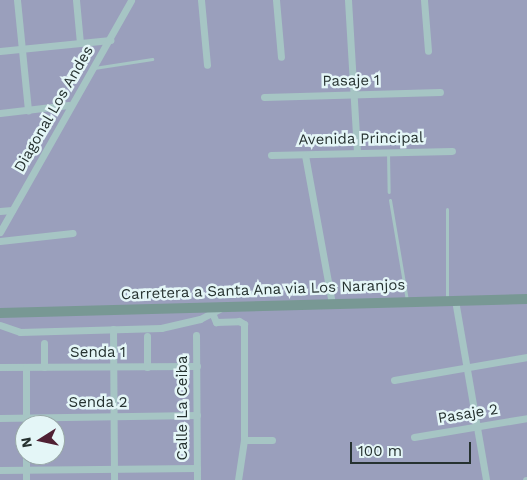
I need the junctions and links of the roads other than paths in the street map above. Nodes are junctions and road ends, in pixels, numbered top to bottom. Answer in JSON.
{"nodes":[{"id":1,"x":17,"y":0,"type":"edge"},
{"id":2,"x":76,"y":0,"type":"edge"},
{"id":3,"x":131,"y":0,"type":"edge"},
{"id":4,"x":201,"y":0,"type":"edge"},
{"id":5,"x":276,"y":0,"type":"edge"},
{"id":6,"x":348,"y":0,"type":"edge"},
{"id":7,"x":424,"y":0,"type":"edge"},
{"id":8,"x":110,"y":40,"type":"junction"},
{"id":9,"x":80,"y":43,"type":"junction"},
{"id":10,"x":22,"y":48,"type":"junction"},
{"id":11,"x":0,"y":51,"type":"edge"},
{"id":12,"x":428,"y":52,"type":"dead end"},
{"id":13,"x":281,"y":57,"type":"dead end"},
{"id":14,"x":152,"y":59,"type":"dead end"},
{"id":15,"x":207,"y":65,"type":"dead end"},
{"id":16,"x":92,"y":68,"type":"junction"},
{"id":17,"x":440,"y":92,"type":"dead end"},
{"id":18,"x":355,"y":95,"type":"junction"},
{"id":19,"x":264,"y":97,"type":"dead end"},
{"id":20,"x":69,"y":106,"type":"junction"},
{"id":21,"x":28,"y":110,"type":"junction"},
{"id":22,"x":0,"y":113,"type":"edge"},
{"id":23,"x":452,"y":151,"type":"dead end"},
{"id":24,"x":388,"y":152,"type":"junction"},
{"id":25,"x":357,"y":153,"type":"junction"},
{"id":26,"x":271,"y":155,"type":"dead end"},
{"id":27,"x":305,"y":155,"type":"junction"},
{"id":28,"x":389,"y":192,"type":"dead end"},
{"id":29,"x":390,"y":200,"type":"dead end"},
{"id":30,"x":447,"y":209,"type":"dead end"},
{"id":31,"x":12,"y":210,"type":"junction"},
{"id":32,"x":0,"y":211,"type":"edge"},
{"id":33,"x":0,"y":232,"type":"edge"},
{"id":34,"x":73,"y":233,"type":"dead end"},
{"id":35,"x":0,"y":241,"type":"edge"},
{"id":36,"x":527,"y":299,"type":"edge"},
{"id":37,"x":451,"y":300,"type":"junction"},
{"id":38,"x":408,"y":302,"type":"junction"},
{"id":39,"x":332,"y":304,"type":"junction"},
{"id":40,"x":226,"y":306,"type":"junction"},
{"id":41,"x":0,"y":313,"type":"edge"},
{"id":42,"x":213,"y":314,"type":"junction"},
{"id":43,"x":0,"y":325,"type":"edge"},
{"id":44,"x":113,"y":329,"type":"junction"},
{"id":45,"x":196,"y":335,"type":"dead end"},
{"id":46,"x":147,"y":336,"type":"dead end"},
{"id":47,"x":44,"y":343,"type":"dead end"},
{"id":48,"x":527,"y":357,"type":"edge"},
{"id":49,"x":197,"y":366,"type":"junction"},
{"id":50,"x":0,"y":367,"type":"edge"},
{"id":51,"x":26,"y":367,"type":"junction"},
{"id":52,"x":44,"y":367,"type":"junction"},
{"id":53,"x":113,"y":367,"type":"junction"},
{"id":54,"x":147,"y":367,"type":"junction"},
{"id":55,"x":467,"y":367,"type":"junction"},
{"id":56,"x":394,"y":380,"type":"dead end"},
{"id":57,"x":26,"y":415,"type":"edge"},
{"id":58,"x":197,"y":415,"type":"junction"},
{"id":59,"x":114,"y":417,"type":"junction"},
{"id":60,"x":0,"y":418,"type":"edge"},
{"id":61,"x":527,"y":418,"type":"edge"},
{"id":62,"x":65,"y":419,"type":"edge"},
{"id":63,"x":15,"y":420,"type":"edge"},
{"id":64,"x":477,"y":426,"type":"junction"},
{"id":65,"x":414,"y":437,"type":"dead end"},
{"id":66,"x":244,"y":440,"type":"junction"},
{"id":67,"x":272,"y":440,"type":"dead end"},
{"id":68,"x":26,"y":465,"type":"edge"},
{"id":69,"x":197,"y":468,"type":"junction"},
{"id":70,"x":114,"y":469,"type":"junction"},
{"id":71,"x":0,"y":470,"type":"edge"},
{"id":72,"x":26,"y":470,"type":"junction"},
{"id":73,"x":26,"y":480,"type":"edge"},
{"id":74,"x":114,"y":480,"type":"edge"},
{"id":75,"x":197,"y":480,"type":"edge"},
{"id":76,"x":238,"y":480,"type":"edge"},
{"id":77,"x":486,"y":480,"type":"edge"}],
"edges":[{"from":1,"to":10,"type":"street"},
{"from":2,"to":9,"type":"street"},
{"from":3,"to":8,"type":"street","name":"Diagonal Los Andes"},
{"from":4,"to":15,"type":"street"},
{"from":5,"to":13,"type":"street"},
{"from":6,"to":18,"type":"street"},
{"from":7,"to":12,"type":"street"},
{"from":8,"to":9,"type":"street"},
{"from":8,"to":16,"type":"street","name":"Diagonal Los Andes"},
{"from":9,"to":10,"type":"street"},
{"from":10,"to":11,"type":"street"},
{"from":10,"to":21,"type":"street"},
{"from":14,"to":16,"type":"lane"},
{"from":16,"to":20,"type":"street","name":"Diagonal Los Andes"},
{"from":17,"to":18,"type":"street","name":"Pasaje 1"},
{"from":18,"to":19,"type":"street","name":"Pasaje 1"},
{"from":18,"to":25,"type":"street"},
{"from":20,"to":21,"type":"street"},
{"from":20,"to":31,"type":"street","name":"Diagonal Los Andes"},
{"from":21,"to":22,"type":"street"},
{"from":23,"to":24,"type":"street","name":"Avenida Principal"},
{"from":24,"to":25,"type":"street","name":"Avenida Principal"},
{"from":24,"to":28,"type":"lane"},
{"from":25,"to":27,"type":"street","name":"Avenida Principal"},
{"from":26,"to":27,"type":"street","name":"Avenida Principal"},
{"from":27,"to":39,"type":"street"},
{"from":29,"to":38,"type":"lane"},
{"from":30,"to":37,"type":"lane"},
{"from":31,"to":32,"type":"street"},
{"from":31,"to":33,"type":"street","name":"Diagonal Los Andes"},
{"from":34,"to":35,"type":"street"},
{"from":36,"to":37,"type":"main road","name":"Carretera a Santa Ana via Los Naranjos"},
{"from":37,"to":38,"type":"main road","name":"Carretera a Santa Ana via Los Naranjos"},
{"from":37,"to":55,"type":"street"},
{"from":38,"to":39,"type":"main road","name":"Carretera a Santa Ana via Los Naranjos"},
{"from":39,"to":40,"type":"main road","name":"Carretera a Santa Ana via Los Naranjos"},
{"from":40,"to":41,"type":"main road","name":"Carretera a Santa Ana via Los Naranjos"},
{"from":40,"to":42,"type":"street"},
{"from":42,"to":44,"type":"street"},
{"from":42,"to":66,"type":"street"},
{"from":43,"to":44,"type":"street"},
{"from":44,"to":53,"type":"street"},
{"from":45,"to":49,"type":"street","name":"Calle La Ceiba"},
{"from":46,"to":54,"type":"street"},
{"from":47,"to":52,"type":"street"},
{"from":48,"to":55,"type":"street"},
{"from":49,"to":54,"type":"street","name":"Senda 1"},
{"from":49,"to":58,"type":"street","name":"Calle La Ceiba"},
{"from":50,"to":51,"type":"street","name":"Senda 1"},
{"from":51,"to":52,"type":"street","name":"Senda 1"},
{"from":51,"to":57,"type":"street"},
{"from":52,"to":53,"type":"street","name":"Senda 1"},
{"from":53,"to":54,"type":"street","name":"Senda 1"},
{"from":53,"to":59,"type":"street"},
{"from":55,"to":56,"type":"street"},
{"from":55,"to":64,"type":"street"},
{"from":58,"to":59,"type":"street","name":"Senda 2"},
{"from":58,"to":69,"type":"street","name":"Calle La Ceiba"},
{"from":59,"to":62,"type":"street","name":"Senda 2"},
{"from":59,"to":70,"type":"street"},
{"from":60,"to":63,"type":"street","name":"Senda 2"},
{"from":61,"to":64,"type":"street","name":"Pasaje 2"},
{"from":64,"to":65,"type":"street","name":"Pasaje 2"},
{"from":64,"to":77,"type":"street"},
{"from":66,"to":67,"type":"street"},
{"from":66,"to":76,"type":"street"},
{"from":68,"to":72,"type":"street"},
{"from":69,"to":70,"type":"street"},
{"from":69,"to":75,"type":"street","name":"Calle La Ceiba"},
{"from":70,"to":72,"type":"street"},
{"from":70,"to":74,"type":"street"},
{"from":71,"to":72,"type":"street"},
{"from":72,"to":73,"type":"street"}]}
